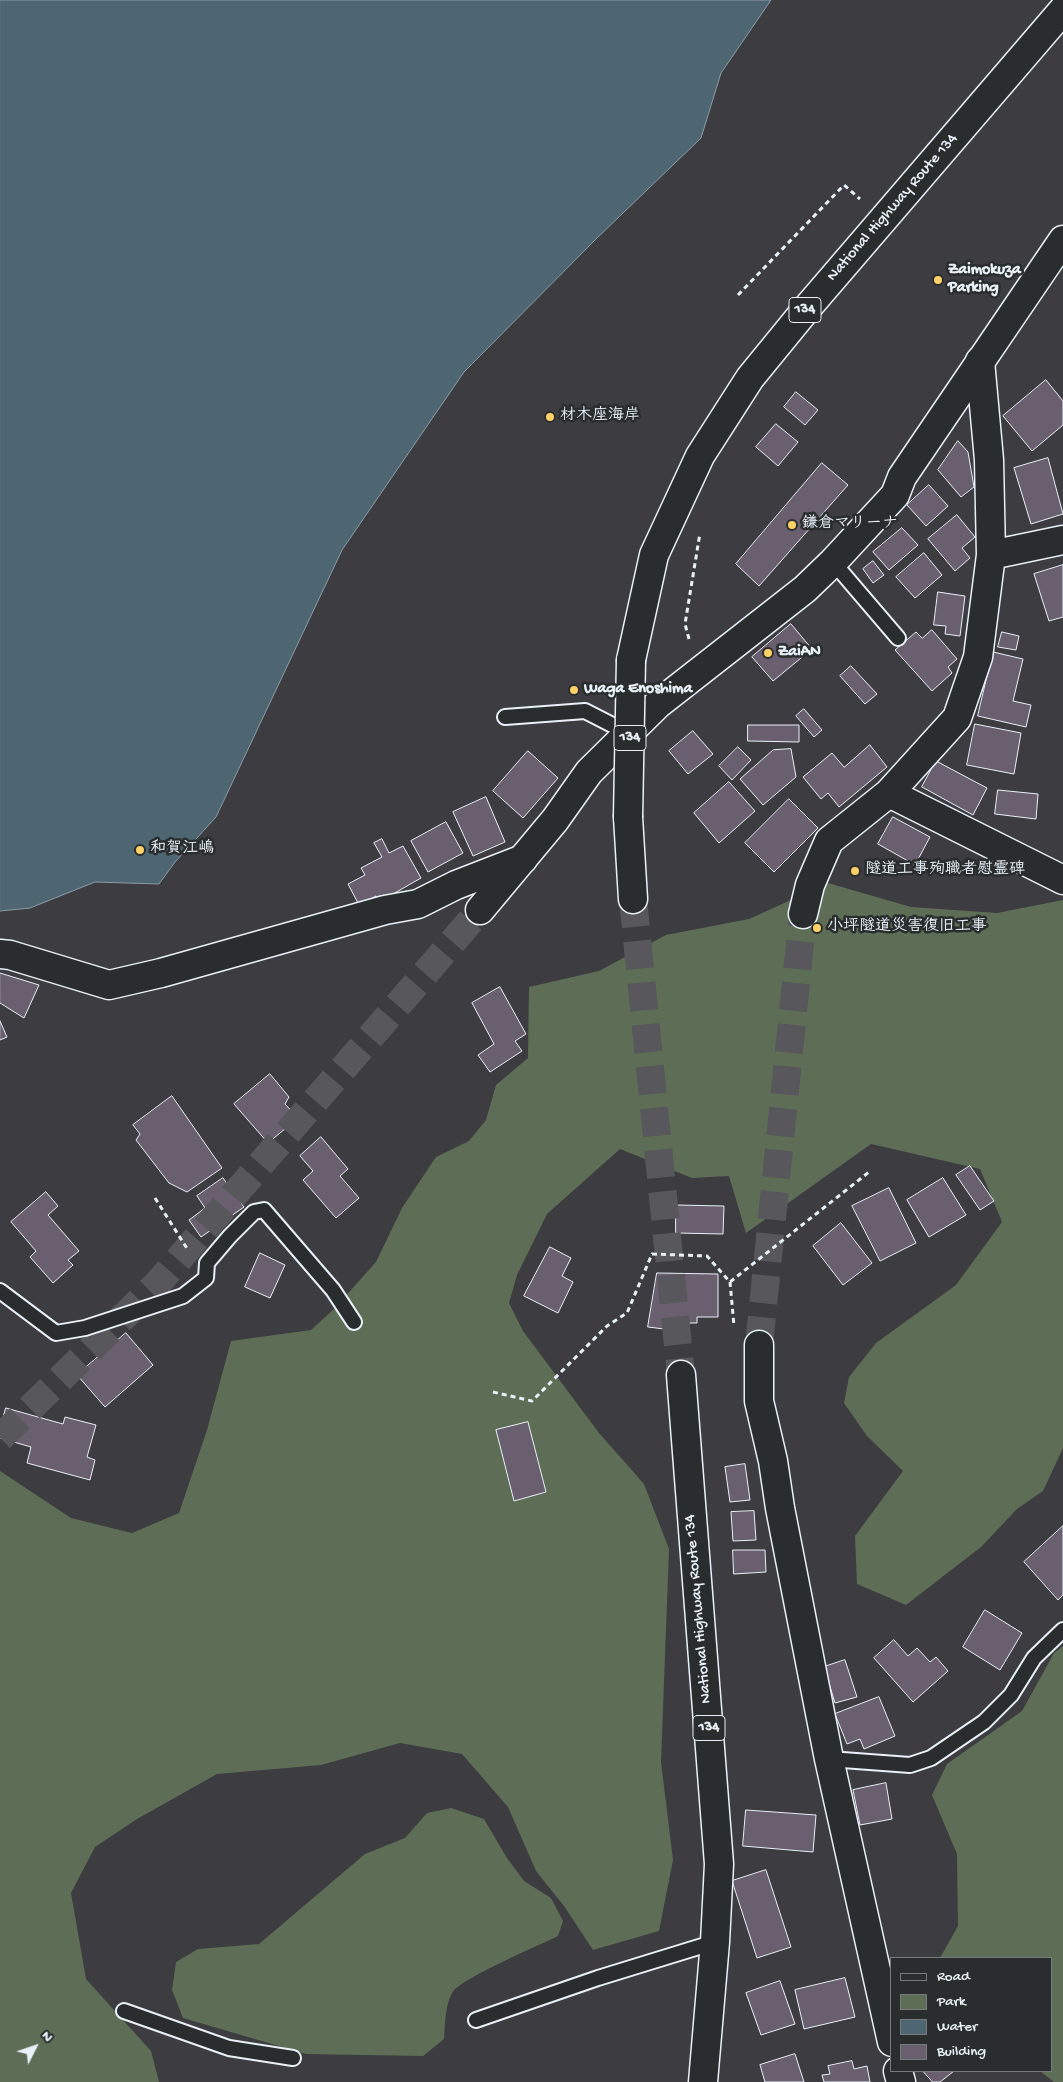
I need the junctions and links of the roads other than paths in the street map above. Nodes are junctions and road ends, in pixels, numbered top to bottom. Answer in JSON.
{"nodes":[{"id":1,"x":1063,"y":10,"type":"edge"},
{"id":2,"x":1063,"y":240,"type":"edge"},
{"id":3,"x":980,"y":361,"type":"junction"},
{"id":4,"x":1063,"y":540,"type":"edge"},
{"id":5,"x":991,"y":554,"type":"junction"},
{"id":6,"x":833,"y":562,"type":"junction"},
{"id":7,"x":898,"y":638,"type":"dead end"},
{"id":8,"x":505,"y":717,"type":"dead end"},
{"id":9,"x":628,"y":733,"type":"junction"},
{"id":10,"x":888,"y":793,"type":"junction"},
{"id":11,"x":523,"y":858,"type":"junction"},
{"id":12,"x":1057,"y":873,"type":"edge"},
{"id":13,"x":633,"y":899,"type":"tunnel mouth"},
{"id":14,"x":480,"y":910,"type":"tunnel mouth"},
{"id":15,"x":803,"y":914,"type":"tunnel mouth"},
{"id":16,"x":0,"y":954,"type":"edge"},
{"id":17,"x":0,"y":1291,"type":"edge"},
{"id":18,"x":354,"y":1322,"type":"dead end"},
{"id":19,"x":759,"y":1345,"type":"tunnel mouth"},
{"id":20,"x":681,"y":1375,"type":"tunnel mouth"},
{"id":21,"x":1063,"y":1630,"type":"edge"},
{"id":22,"x":828,"y":1759,"type":"junction"},
{"id":23,"x":715,"y":1942,"type":"junction"},
{"id":24,"x":124,"y":2011,"type":"dead end"},
{"id":25,"x":476,"y":2020,"type":"dead end"},
{"id":26,"x":890,"y":2033,"type":"edge"},
{"id":27,"x":293,"y":2058,"type":"dead end"},
{"id":28,"x":703,"y":2082,"type":"edge"}],
"edges":[{"from":1,"to":13,"type":"main road","name":"National Highway Route 134","number":"134","bridge":true},
{"from":2,"to":3,"type":"main road"},
{"from":3,"to":5,"type":"main road"},
{"from":3,"to":6,"type":"main road"},
{"from":4,"to":5,"type":"main road"},
{"from":5,"to":10,"type":"main road"},
{"from":6,"to":7,"type":"lane"},
{"from":6,"to":9,"type":"main road"},
{"from":8,"to":9,"type":"lane"},
{"from":9,"to":11,"type":"main road"},
{"from":10,"to":12,"type":"main road"},
{"from":10,"to":15,"type":"main road"},
{"from":11,"to":14,"type":"main road"},
{"from":11,"to":16,"type":"main road"},
{"from":17,"to":18,"type":"lane"},
{"from":19,"to":22,"type":"main road"},
{"from":20,"to":23,"type":"main road","name":"National Highway Route 134","number":"134"},
{"from":21,"to":22,"type":"lane"},
{"from":22,"to":26,"type":"main road"},
{"from":23,"to":25,"type":"lane"},
{"from":23,"to":28,"type":"main road","name":"National Highway Route 134","number":"134"},
{"from":24,"to":27,"type":"lane"}]}
